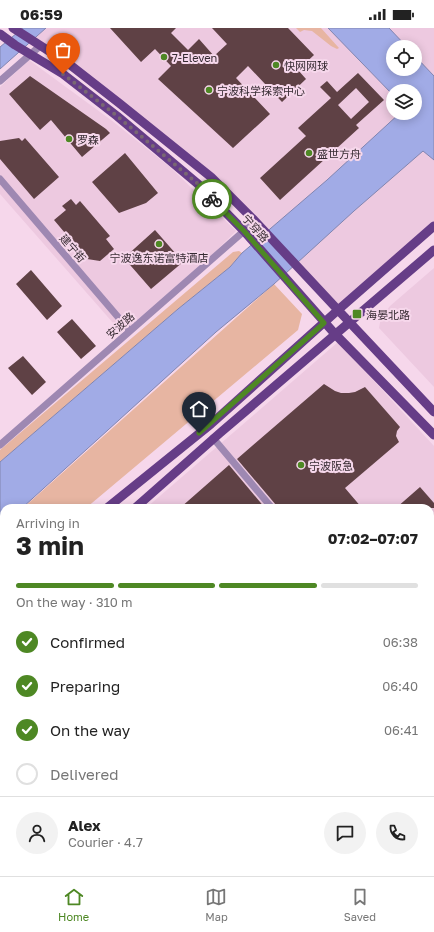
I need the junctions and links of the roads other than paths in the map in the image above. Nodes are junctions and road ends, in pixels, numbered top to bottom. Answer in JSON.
{"nodes":[{"id":1,"x":13,"y":28,"type":"edge"},
{"id":2,"x":0,"y":34,"type":"edge"},
{"id":3,"x":40,"y":46,"type":"junction"},
{"id":4,"x":31,"y":54,"type":"junction"},
{"id":5,"x":0,"y":81,"type":"edge"},
{"id":6,"x":0,"y":179,"type":"edge"},
{"id":7,"x":254,"y":220,"type":"junction"},
{"id":8,"x":434,"y":226,"type":"edge"},
{"id":9,"x":244,"y":231,"type":"junction"},
{"id":10,"x":434,"y":250,"type":"edge"},
{"id":11,"x":338,"y":310,"type":"junction"},
{"id":12,"x":349,"y":322,"type":"junction"},
{"id":13,"x":324,"y":323,"type":"junction"},
{"id":14,"x":130,"y":331,"type":"junction"},
{"id":15,"x":335,"y":334,"type":"junction"},
{"id":16,"x":434,"y":412,"type":"edge"},
{"id":17,"x":434,"y":435,"type":"edge"},
{"id":18,"x":213,"y":438,"type":"junction"},
{"id":19,"x":0,"y":445,"type":"edge"},
{"id":20,"x":112,"y":504,"type":"edge"},
{"id":21,"x":139,"y":504,"type":"edge"},
{"id":22,"x":269,"y":504,"type":"edge"}],
"edges":[{"from":1,"to":3,"type":"main road","name":"宁穿路"},
{"from":2,"to":4,"type":"main road","name":"宁穿路"},
{"from":3,"to":4,"type":"street"},
{"from":3,"to":7,"type":"main road","name":"宁穿路"},
{"from":4,"to":5,"type":"street"},
{"from":4,"to":9,"type":"main road","name":"宁穿路"},
{"from":6,"to":14,"type":"street","name":"建宁街"},
{"from":7,"to":9,"type":"street","name":"安波路"},
{"from":7,"to":11,"type":"main road","name":"宁穿路"},
{"from":8,"to":11,"type":"main road"},
{"from":9,"to":13,"type":"main road","name":"宁穿路"},
{"from":9,"to":14,"type":"street","name":"安波路"},
{"from":10,"to":12,"type":"main road"},
{"from":11,"to":12,"type":"main road","name":"宁穿路"},
{"from":11,"to":13,"type":"main road"},
{"from":12,"to":15,"type":"main road"},
{"from":12,"to":16,"type":"main road","name":"宁穿路"},
{"from":13,"to":15,"type":"main road","name":"宁穿路"},
{"from":13,"to":20,"type":"main road"},
{"from":14,"to":19,"type":"street","name":"安波路"},
{"from":15,"to":17,"type":"main road","name":"宁穿路"},
{"from":15,"to":18,"type":"main road"},
{"from":18,"to":21,"type":"main road"},
{"from":18,"to":22,"type":"street"}]}
